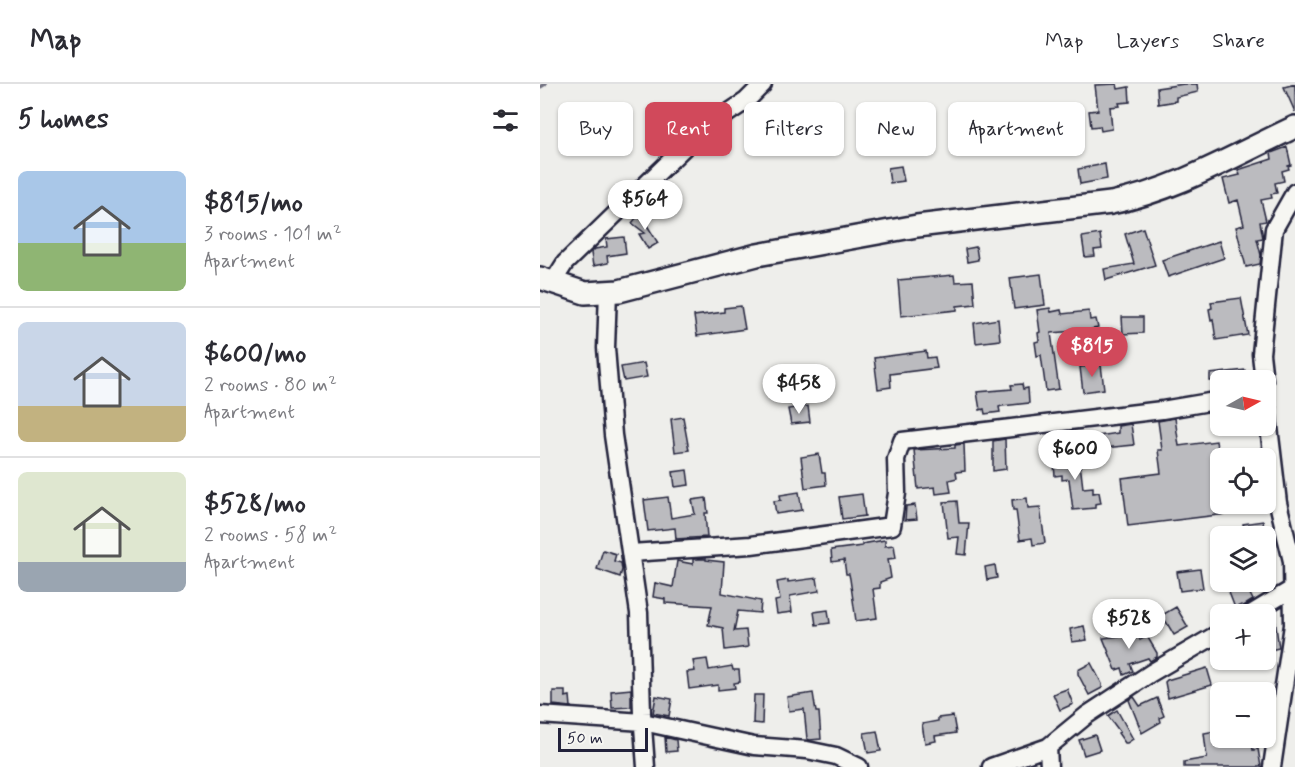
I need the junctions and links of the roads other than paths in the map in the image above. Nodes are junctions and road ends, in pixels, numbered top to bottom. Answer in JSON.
{"nodes":[{"id":1,"x":763,"y":84,"type":"edge"},
{"id":2,"x":1295,"y":127,"type":"edge"},
{"id":3,"x":1295,"y":192,"type":"edge"},
{"id":4,"x":547,"y":280,"type":"edge"},
{"id":5,"x":608,"y":291,"type":"junction"},
{"id":6,"x":1262,"y":370,"type":"edge"},
{"id":7,"x":1210,"y":402,"type":"edge"},
{"id":8,"x":1270,"y":436,"type":"edge"},
{"id":9,"x":631,"y":553,"type":"junction"},
{"id":10,"x":1292,"y":589,"type":"junction"},
{"id":11,"x":1267,"y":604,"type":"edge"},
{"id":12,"x":1210,"y":638,"type":"edge"},
{"id":13,"x":540,"y":715,"type":"edge"},
{"id":14,"x":643,"y":722,"type":"junction"},
{"id":15,"x":1048,"y":747,"type":"junction"},
{"id":16,"x":646,"y":767,"type":"edge"},
{"id":17,"x":859,"y":767,"type":"edge"},
{"id":18,"x":991,"y":767,"type":"edge"},
{"id":19,"x":1049,"y":767,"type":"edge"},
{"id":20,"x":1272,"y":767,"type":"edge"}],
"edges":[{"from":1,"to":4,"type":"street"},
{"from":2,"to":5,"type":"main road"},
{"from":3,"to":6,"type":"street"},
{"from":4,"to":5,"type":"main road"},
{"from":5,"to":9,"type":"street"},
{"from":7,"to":9,"type":"street"},
{"from":8,"to":10,"type":"street"},
{"from":9,"to":14,"type":"street"},
{"from":10,"to":11,"type":"street"},
{"from":10,"to":20,"type":"street"},
{"from":12,"to":15,"type":"street"},
{"from":13,"to":14,"type":"street"},
{"from":14,"to":16,"type":"street"},
{"from":14,"to":17,"type":"street"},
{"from":15,"to":18,"type":"street"},
{"from":15,"to":19,"type":"street"}]}
